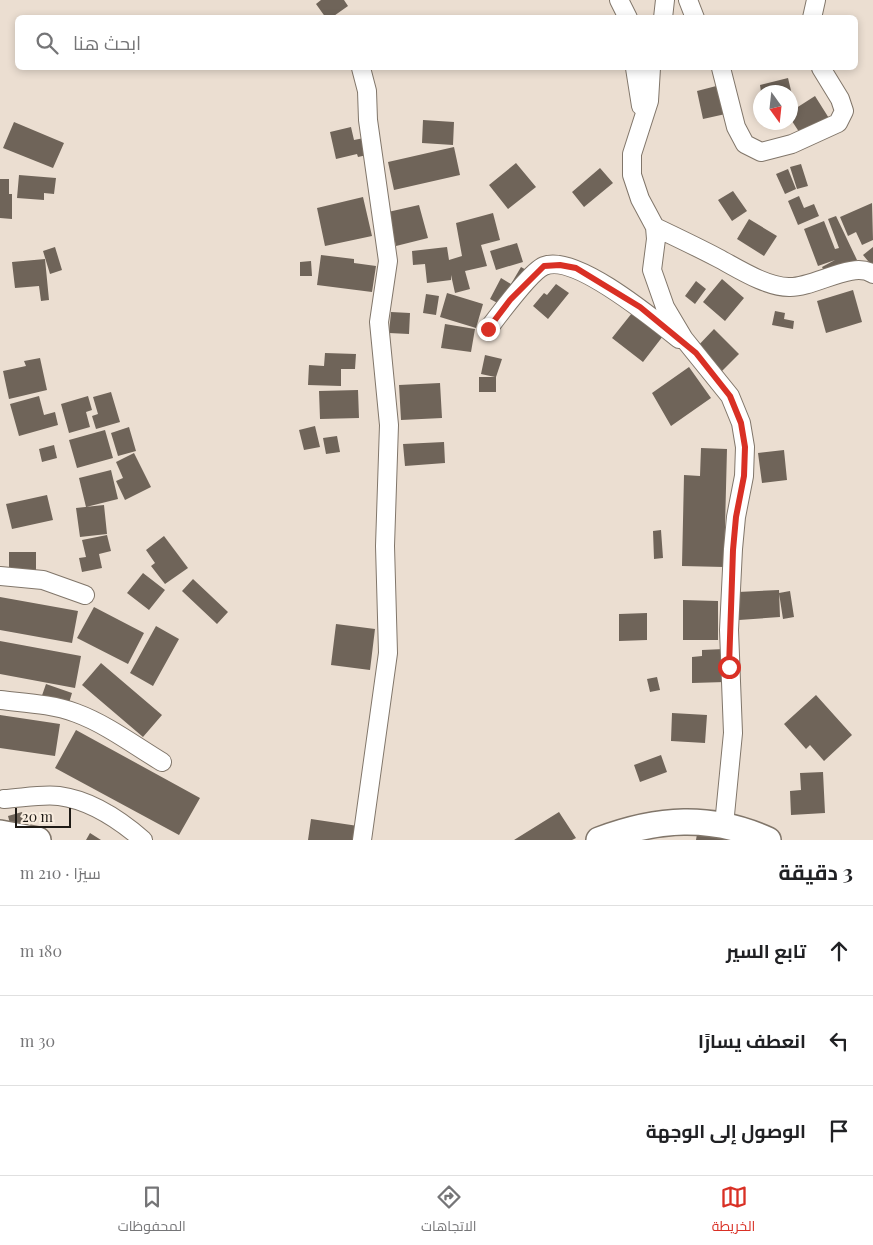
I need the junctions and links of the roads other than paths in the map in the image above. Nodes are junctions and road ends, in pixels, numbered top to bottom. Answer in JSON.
{"nodes":[{"id":1,"x":619,"y":0,"type":"edge"},
{"id":2,"x":665,"y":0,"type":"edge"},
{"id":3,"x":688,"y":0,"type":"edge"},
{"id":4,"x":816,"y":0,"type":"edge"},
{"id":5,"x":626,"y":15,"type":"edge"},
{"id":6,"x":663,"y":15,"type":"edge"},
{"id":7,"x":694,"y":15,"type":"edge"},
{"id":8,"x":813,"y":15,"type":"edge"},
{"id":9,"x":362,"y":70,"type":"edge"},
{"id":10,"x":635,"y":70,"type":"edge"},
{"id":11,"x":651,"y":70,"type":"edge"},
{"id":12,"x":722,"y":70,"type":"edge"},
{"id":13,"x":822,"y":70,"type":"edge"},
{"id":14,"x":644,"y":121,"type":"junction"},
{"id":15,"x":655,"y":227,"type":"junction"},
{"id":16,"x":873,"y":274,"type":"edge"},
{"id":17,"x":488,"y":329,"type":"dead end"},
{"id":18,"x":696,"y":353,"type":"junction"},
{"id":19,"x":0,"y":576,"type":"edge"},
{"id":20,"x":86,"y":596,"type":"dead end"},
{"id":21,"x":0,"y":700,"type":"edge"},
{"id":22,"x":162,"y":762,"type":"dead end"},
{"id":23,"x":2,"y":799,"type":"edge"},
{"id":24,"x":724,"y":825,"type":"junction"},
{"id":25,"x":0,"y":833,"type":"edge"},
{"id":26,"x":38,"y":840,"type":"edge"},
{"id":27,"x":144,"y":840,"type":"edge"},
{"id":28,"x":362,"y":840,"type":"edge"},
{"id":29,"x":599,"y":840,"type":"edge"},
{"id":30,"x":768,"y":840,"type":"edge"}],
"edges":[{"from":1,"to":5,"type":"street"},
{"from":2,"to":6,"type":"street"},
{"from":3,"to":7,"type":"street"},
{"from":4,"to":8,"type":"street"},
{"from":9,"to":28,"type":"street"},
{"from":10,"to":14,"type":"street"},
{"from":11,"to":14,"type":"street"},
{"from":12,"to":13,"type":"street"},
{"from":14,"to":15,"type":"street"},
{"from":15,"to":16,"type":"street"},
{"from":15,"to":18,"type":"street"},
{"from":17,"to":18,"type":"street"},
{"from":18,"to":24,"type":"street"},
{"from":19,"to":20,"type":"street"},
{"from":21,"to":22,"type":"street"},
{"from":23,"to":27,"type":"street"},
{"from":24,"to":29,"type":"main road"},
{"from":24,"to":30,"type":"main road"},
{"from":25,"to":26,"type":"main road"}]}
